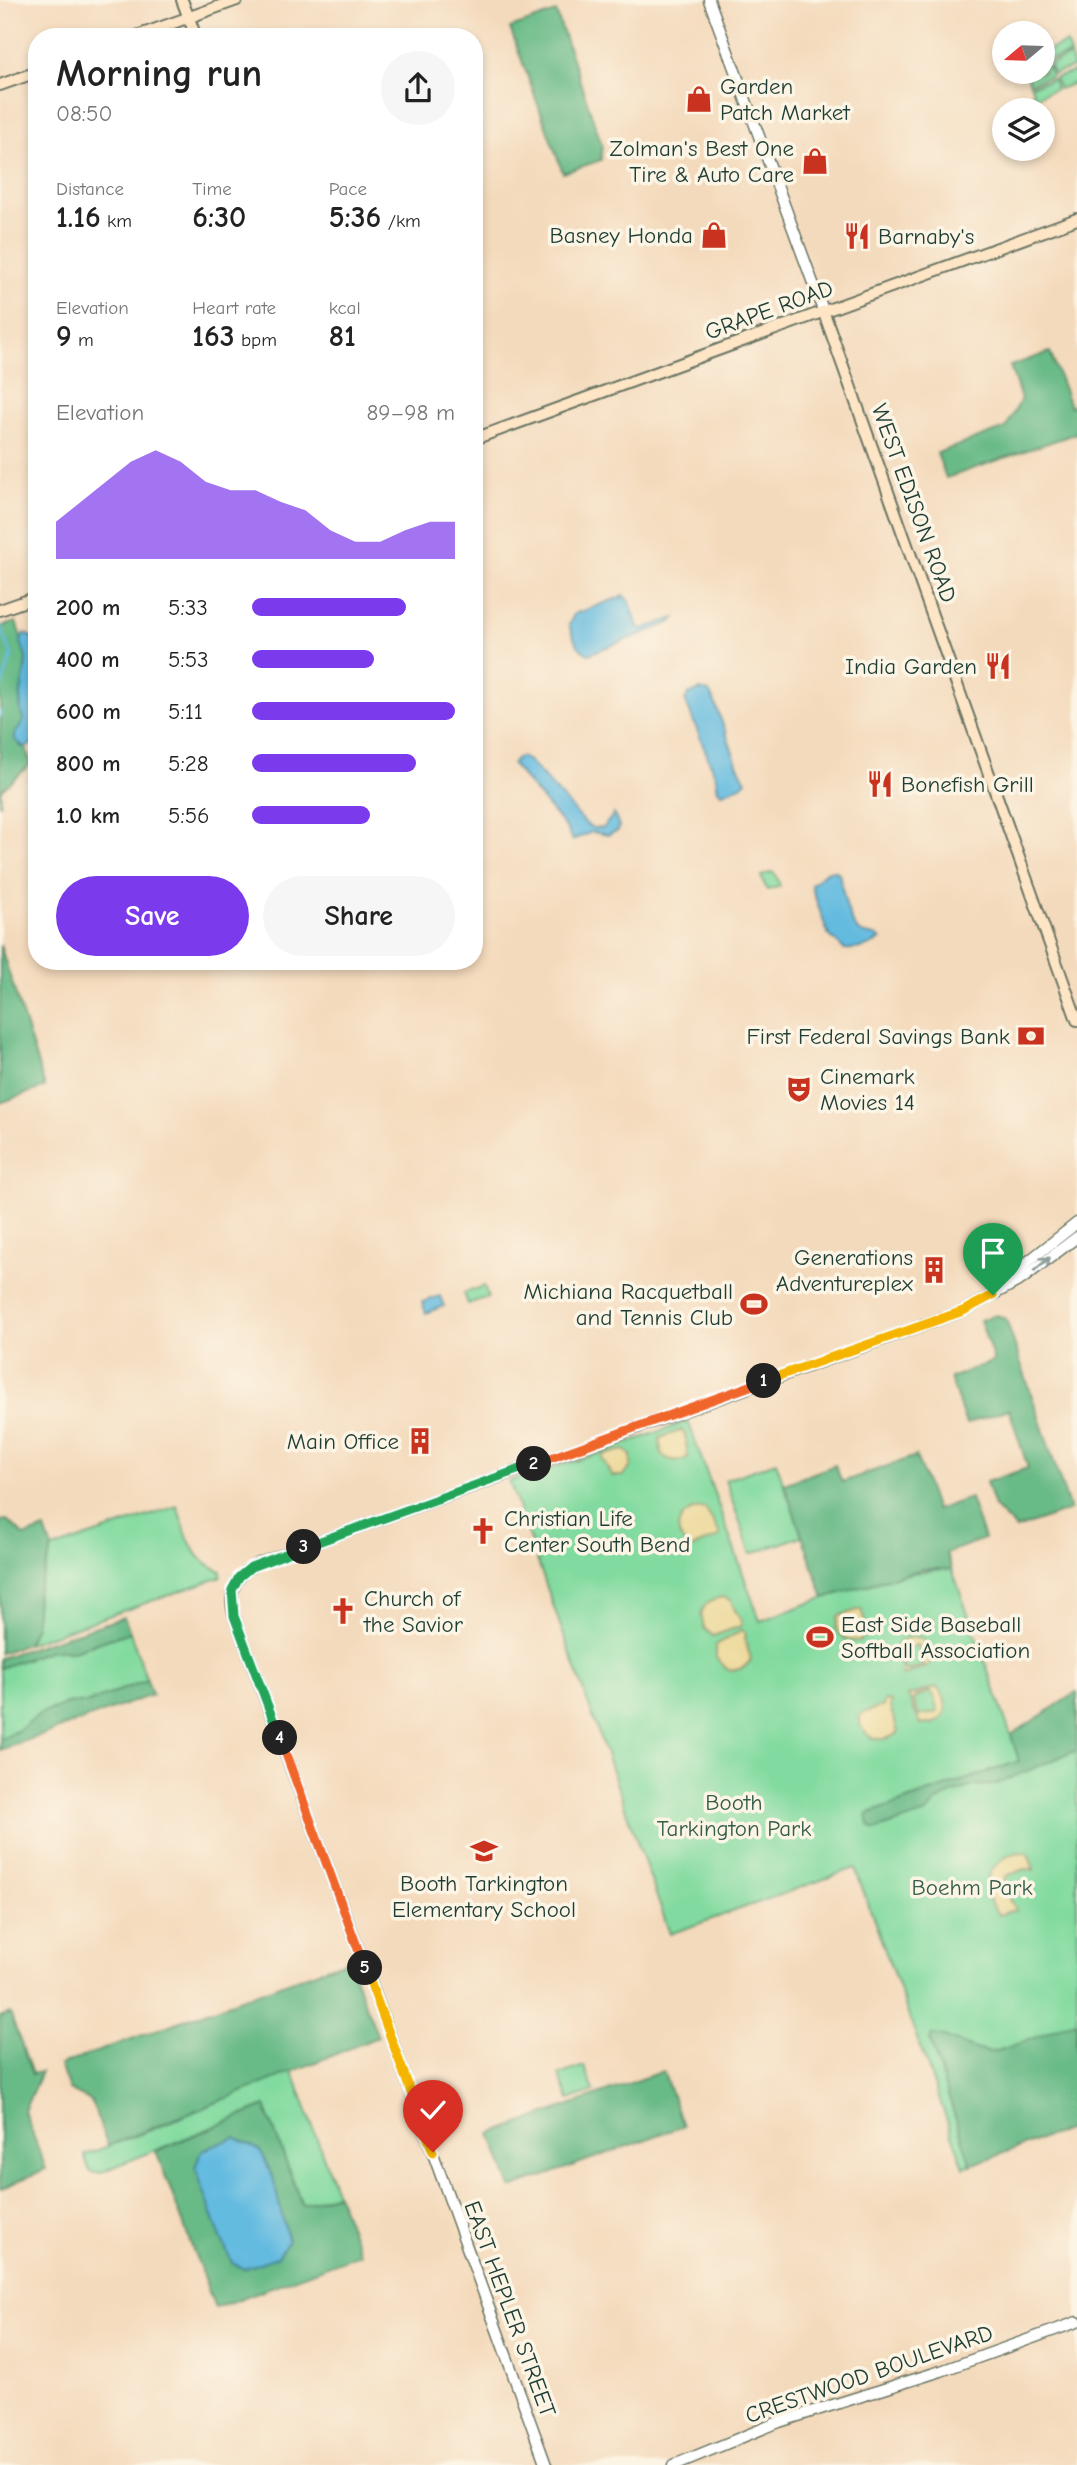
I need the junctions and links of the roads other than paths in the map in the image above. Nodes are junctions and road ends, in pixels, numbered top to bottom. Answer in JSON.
{"nodes":[{"id":1,"x":182,"y":0,"type":"edge"},
{"id":2,"x":237,"y":0,"type":"edge"},
{"id":3,"x":709,"y":0,"type":"edge"},
{"id":4,"x":189,"y":17,"type":"junction"},
{"id":5,"x":159,"y":28,"type":"edge"},
{"id":6,"x":193,"y":28,"type":"edge"},
{"id":7,"x":28,"y":75,"type":"edge"},
{"id":8,"x":0,"y":85,"type":"edge"},
{"id":9,"x":1077,"y":219,"type":"edge"},
{"id":10,"x":824,"y":313,"type":"junction"},
{"id":11,"x":483,"y":436,"type":"edge"},
{"id":12,"x":28,"y":600,"type":"edge"},
{"id":13,"x":0,"y":610,"type":"edge"},
{"id":14,"x":1077,"y":1020,"type":"edge"},
{"id":15,"x":1077,"y":1223,"type":"edge"},
{"id":16,"x":1077,"y":1237,"type":"edge"},
{"id":17,"x":1004,"y":1287,"type":"junction"},
{"id":18,"x":1077,"y":2322,"type":"edge"},
{"id":19,"x":546,"y":2465,"type":"edge"},
{"id":20,"x":674,"y":2465,"type":"edge"}],
"edges":[{"from":1,"to":4,"type":"main road"},
{"from":2,"to":4,"type":"main road"},
{"from":3,"to":10,"type":"street","name":"WEST EDISON ROAD"},
{"from":4,"to":5,"type":"main road"},
{"from":4,"to":6,"type":"main road"},
{"from":7,"to":8,"type":"main road"},
{"from":9,"to":10,"type":"main road","name":"GRAPE ROAD"},
{"from":10,"to":11,"type":"main road","name":"GRAPE ROAD"},
{"from":10,"to":14,"type":"main road","name":"WEST EDISON ROAD"},
{"from":12,"to":13,"type":"main road"},
{"from":15,"to":17,"type":"street"},
{"from":17,"to":16,"type":"street","one_way":true},
{"from":17,"to":19,"type":"street","name":"EAST HEPLER STREET"},
{"from":18,"to":20,"type":"street","name":"CRESTWOOD BOULEVARD"}]}
